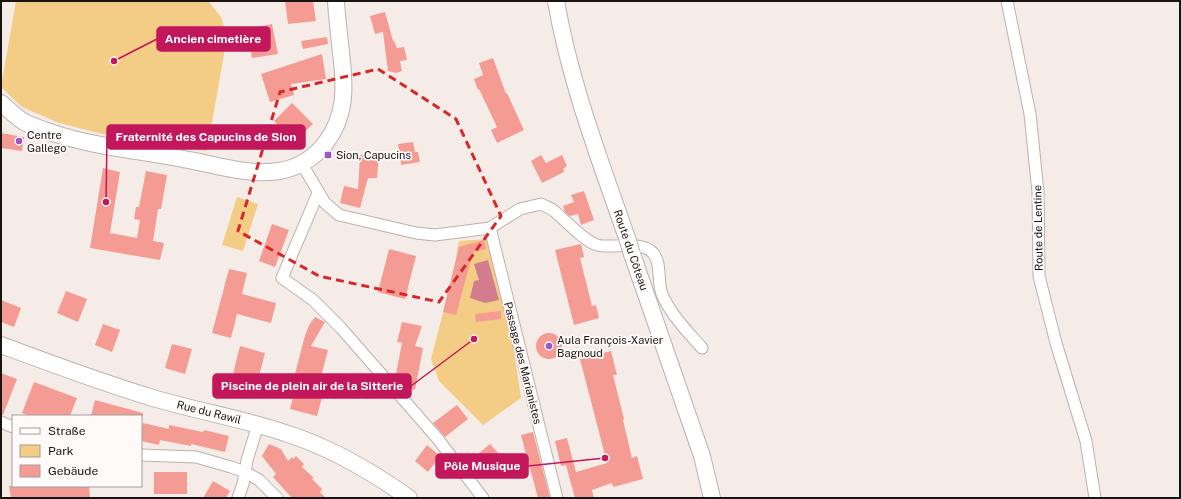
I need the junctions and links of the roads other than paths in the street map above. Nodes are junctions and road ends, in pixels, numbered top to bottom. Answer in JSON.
{"nodes":[{"id":1,"x":336,"y":1,"type":"edge"},
{"id":2,"x":556,"y":1,"type":"edge"},
{"id":3,"x":1007,"y":1,"type":"edge"},
{"id":4,"x":1,"y":103,"type":"edge"},
{"id":5,"x":302,"y":164,"type":"junction"},
{"id":6,"x":318,"y":193,"type":"junction"},
{"id":7,"x":490,"y":228,"type":"junction"},
{"id":8,"x":1,"y":345,"type":"edge"},
{"id":9,"x":702,"y":348,"type":"dead end"},
{"id":10,"x":258,"y":424,"type":"junction"},
{"id":11,"x":142,"y":455,"type":"edge"},
{"id":12,"x":245,"y":472,"type":"junction"},
{"id":13,"x":238,"y":498,"type":"edge"},
{"id":14,"x":277,"y":498,"type":"edge"},
{"id":15,"x":409,"y":498,"type":"edge"},
{"id":16,"x":483,"y":498,"type":"edge"},
{"id":17,"x":557,"y":498,"type":"edge"},
{"id":18,"x":712,"y":498,"type":"edge"},
{"id":19,"x":1095,"y":498,"type":"edge"}],
"edges":[{"from":1,"to":5,"type":"street"},
{"from":2,"to":18,"type":"street","name":"Route du Côteau","bridge":true},
{"from":3,"to":19,"type":"street","name":"Route de Lentine"},
{"from":4,"to":5,"type":"street"},
{"from":5,"to":6,"type":"street"},
{"from":6,"to":7,"type":"street"},
{"from":6,"to":16,"type":"street"},
{"from":7,"to":9,"type":"street"},
{"from":7,"to":17,"type":"street","name":"Passage des Marianistes"},
{"from":8,"to":10,"type":"street","name":"Rue du Rawil"},
{"from":10,"to":12,"type":"street"},
{"from":10,"to":15,"type":"street","name":"Rue du Rawil"},
{"from":11,"to":12,"type":"street"},
{"from":12,"to":13,"type":"street"},
{"from":12,"to":14,"type":"street"}]}
